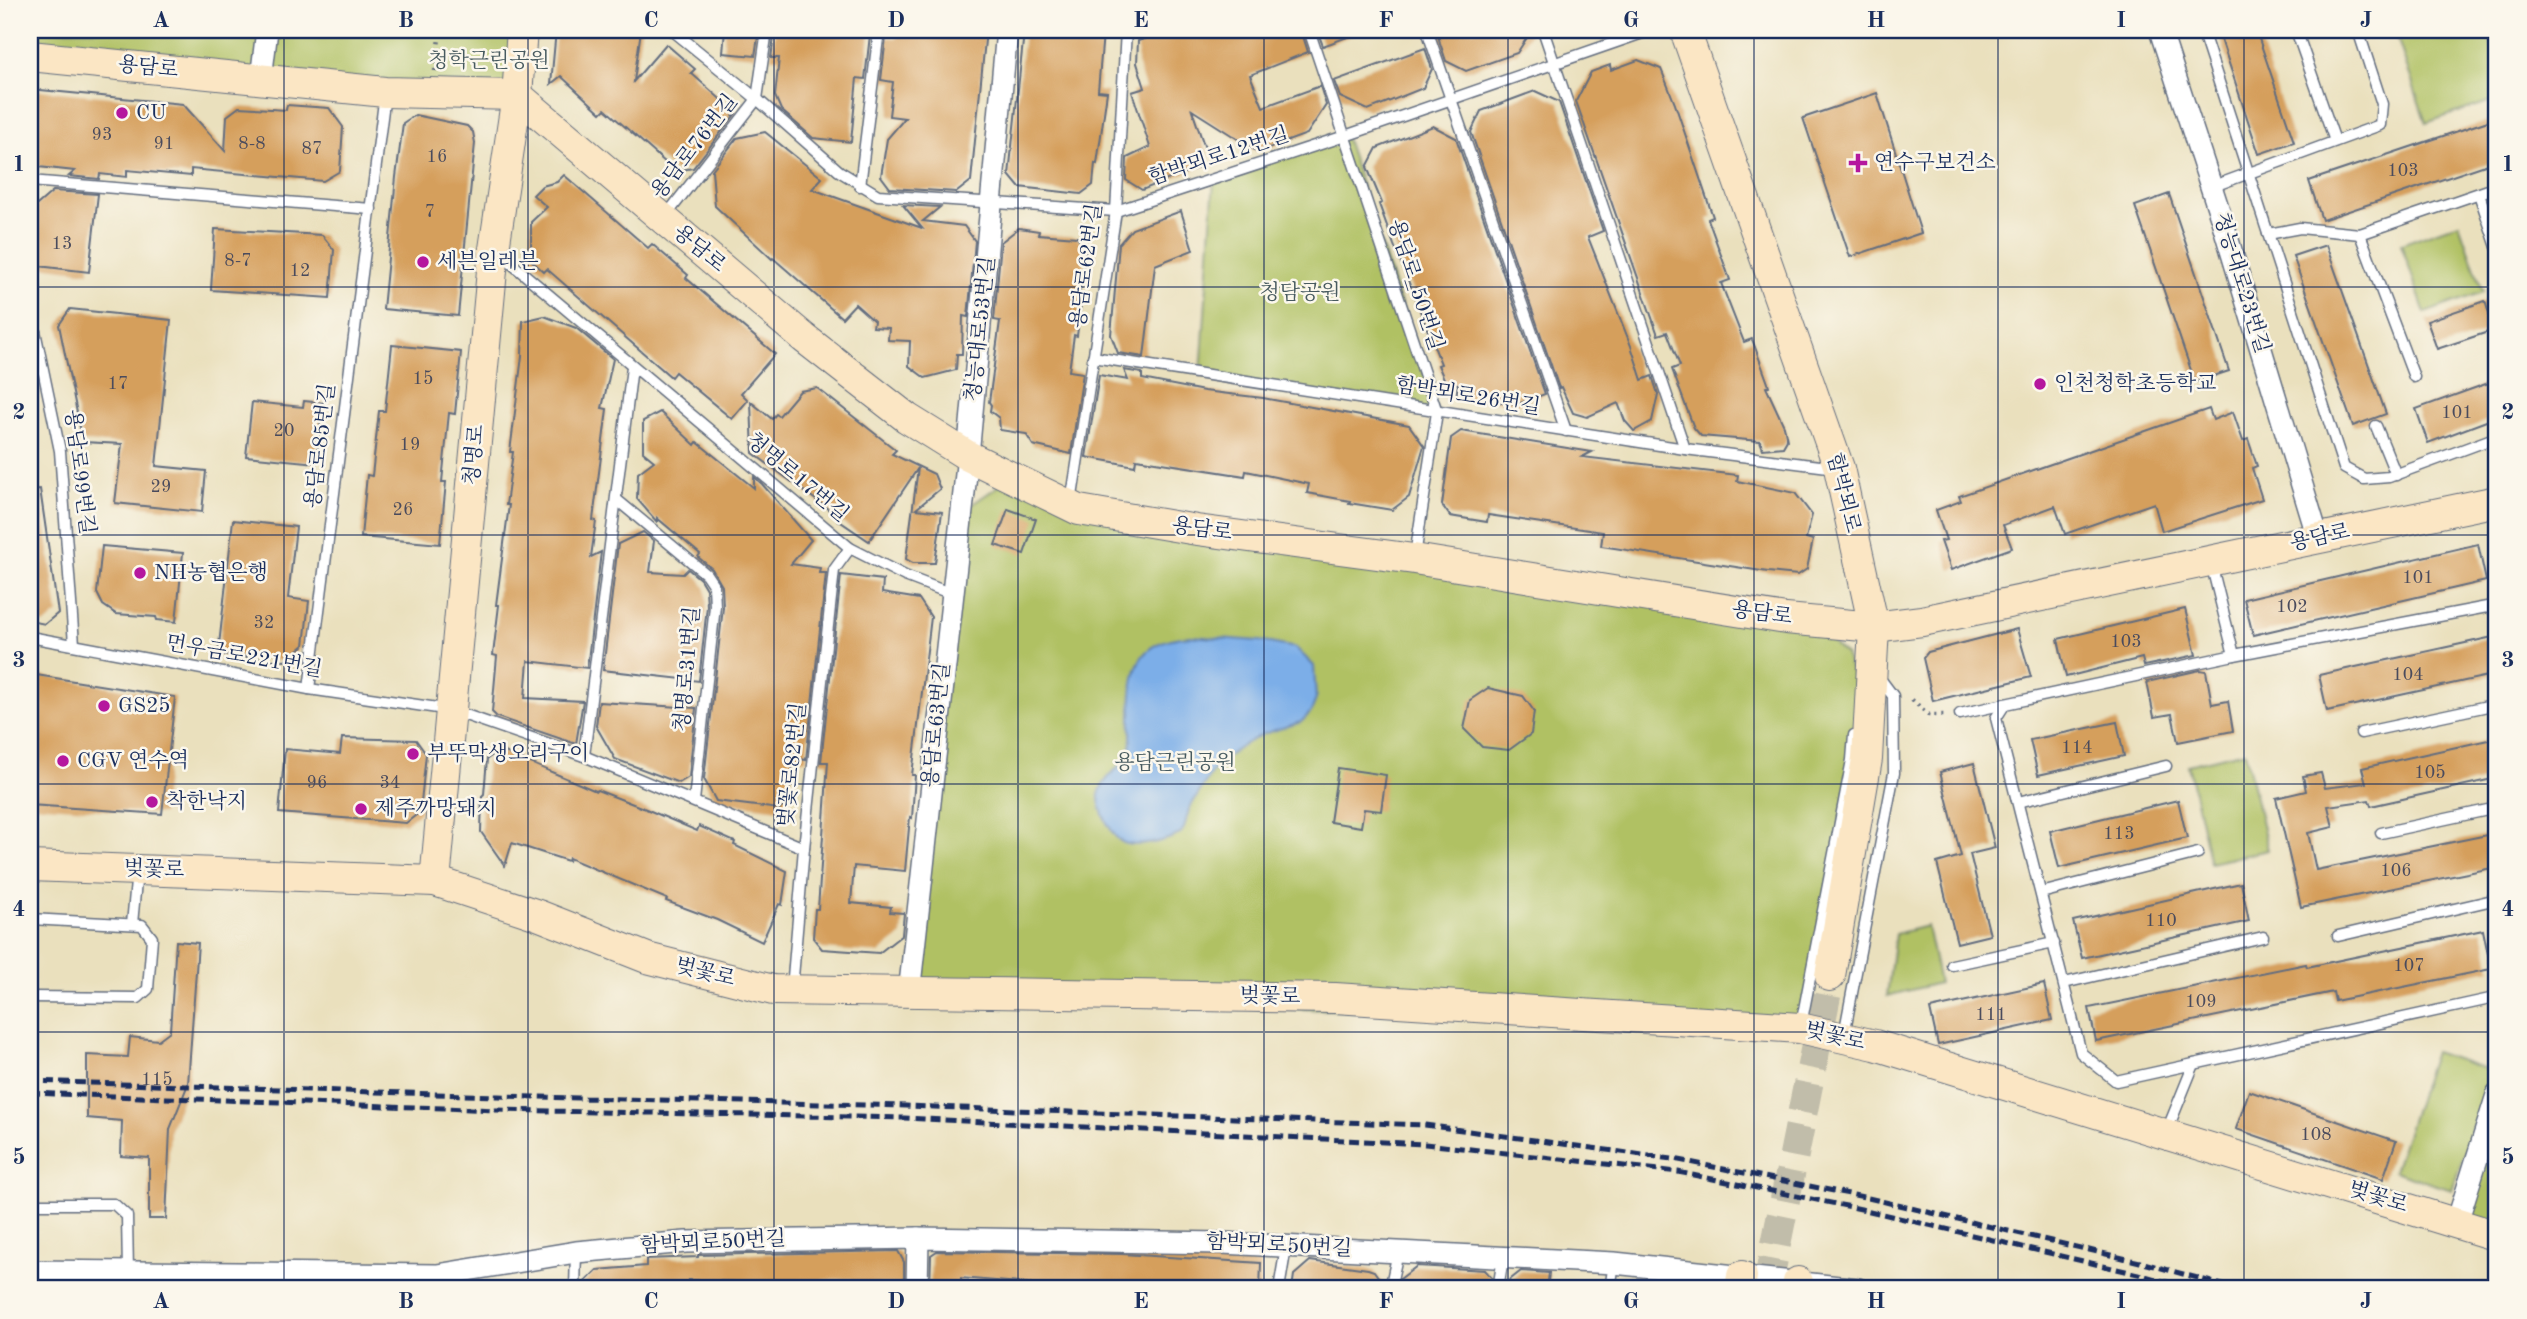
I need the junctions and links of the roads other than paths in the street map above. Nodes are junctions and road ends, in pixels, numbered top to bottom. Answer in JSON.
{"nodes":[{"id":1,"x":267,"y":30,"type":"edge"},
{"id":2,"x":522,"y":30,"type":"edge"},
{"id":3,"x":672,"y":30,"type":"edge"},
{"id":4,"x":767,"y":30,"type":"edge"},
{"id":5,"x":879,"y":30,"type":"edge"},
{"id":6,"x":1007,"y":30,"type":"edge"},
{"id":7,"x":1126,"y":30,"type":"edge"},
{"id":8,"x":1309,"y":30,"type":"edge"},
{"id":9,"x":1427,"y":30,"type":"edge"},
{"id":10,"x":1543,"y":30,"type":"edge"},
{"id":11,"x":1651,"y":30,"type":"edge"},
{"id":12,"x":1685,"y":30,"type":"edge"},
{"id":13,"x":2160,"y":30,"type":"edge"},
{"id":14,"x":2202,"y":30,"type":"edge"},
{"id":15,"x":2296,"y":30,"type":"edge"},
{"id":16,"x":2358,"y":30,"type":"edge"},
{"id":17,"x":30,"y":56,"type":"edge"},
{"id":18,"x":1556,"y":64,"type":"junction"},
{"id":19,"x":261,"y":79,"type":"junction"},
{"id":20,"x":385,"y":92,"type":"junction"},
{"id":21,"x":517,"y":95,"type":"junction"},
{"id":22,"x":757,"y":99,"type":"junction"},
{"id":23,"x":1451,"y":100,"type":"junction"},
{"id":24,"x":1345,"y":136,"type":"junction"},
{"id":25,"x":2334,"y":141,"type":"junction"},
{"id":26,"x":2248,"y":173,"type":"junction"},
{"id":27,"x":30,"y":181,"type":"edge"},
{"id":28,"x":860,"y":186,"type":"junction"},
{"id":29,"x":2211,"y":187,"type":"junction"},
{"id":30,"x":2497,"y":187,"type":"edge"},
{"id":31,"x":2479,"y":194,"type":"junction"},
{"id":32,"x":993,"y":203,"type":"junction"},
{"id":33,"x":371,"y":209,"type":"junction"},
{"id":34,"x":1115,"y":211,"type":"junction"},
{"id":35,"x":664,"y":219,"type":"junction"},
{"id":36,"x":2360,"y":233,"type":"junction"},
{"id":37,"x":2268,"y":234,"type":"junction"},
{"id":38,"x":2497,"y":247,"type":"edge"},
{"id":39,"x":494,"y":249,"type":"junction"},
{"id":40,"x":30,"y":307,"type":"edge"},
{"id":41,"x":1093,"y":357,"type":"junction"},
{"id":42,"x":632,"y":367,"type":"junction"},
{"id":43,"x":2414,"y":377,"type":"dead end"},
{"id":44,"x":1437,"y":412,"type":"junction"},
{"id":45,"x":2376,"y":426,"type":"dead end"},
{"id":46,"x":1566,"y":431,"type":"junction"},
{"id":47,"x":2497,"y":437,"type":"edge"},
{"id":48,"x":1685,"y":449,"type":"junction"},
{"id":49,"x":968,"y":456,"type":"junction"},
{"id":50,"x":1839,"y":468,"type":"junction"},
{"id":51,"x":2396,"y":475,"type":"junction"},
{"id":52,"x":617,"y":500,"type":"junction"},
{"id":53,"x":2497,"y":500,"type":"edge"},
{"id":54,"x":1070,"y":505,"type":"junction"},
{"id":55,"x":2318,"y":538,"type":"junction"},
{"id":56,"x":850,"y":548,"type":"junction"},
{"id":57,"x":1414,"y":559,"type":"junction"},
{"id":58,"x":2210,"y":561,"type":"junction"},
{"id":59,"x":952,"y":594,"type":"junction"},
{"id":60,"x":2497,"y":611,"type":"edge"},
{"id":61,"x":1874,"y":627,"type":"junction"},
{"id":62,"x":30,"y":638,"type":"edge"},
{"id":63,"x":74,"y":644,"type":"junction"},
{"id":64,"x":2234,"y":655,"type":"junction"},
{"id":65,"x":1865,"y":680,"type":"junction"},
{"id":66,"x":309,"y":689,"type":"junction"},
{"id":67,"x":2005,"y":704,"type":"junction"},
{"id":68,"x":2497,"y":704,"type":"edge"},
{"id":69,"x":451,"y":710,"type":"junction"},
{"id":70,"x":1960,"y":714,"type":"road end"},
{"id":71,"x":1855,"y":725,"type":"dead end"},
{"id":72,"x":2361,"y":733,"type":"dead end"},
{"id":73,"x":584,"y":756,"type":"junction"},
{"id":74,"x":2166,"y":766,"type":"dead end"},
{"id":75,"x":694,"y":802,"type":"junction"},
{"id":76,"x":2018,"y":802,"type":"junction"},
{"id":77,"x":2497,"y":808,"type":"edge"},
{"id":78,"x":2381,"y":833,"type":"dead end"},
{"id":79,"x":804,"y":848,"type":"junction"},
{"id":80,"x":2198,"y":853,"type":"dead end"},
{"id":81,"x":30,"y":866,"type":"edge"},
{"id":82,"x":137,"y":870,"type":"junction"},
{"id":83,"x":435,"y":881,"type":"junction"},
{"id":84,"x":2041,"y":893,"type":"junction"},
{"id":85,"x":2497,"y":899,"type":"edge"},
{"id":86,"x":30,"y":919,"type":"edge"},
{"id":87,"x":131,"y":924,"type":"junction"},
{"id":88,"x":2338,"y":936,"type":"dead end"},
{"id":89,"x":2263,"y":937,"type":"dead end"},
{"id":90,"x":2053,"y":943,"type":"junction"},
{"id":91,"x":1952,"y":965,"type":"dead end"},
{"id":92,"x":1830,"y":976,"type":"tunnel mouth"},
{"id":93,"x":2064,"y":983,"type":"junction"},
{"id":94,"x":792,"y":991,"type":"junction"},
{"id":95,"x":909,"y":994,"type":"junction"},
{"id":96,"x":2497,"y":994,"type":"edge"},
{"id":97,"x":30,"y":998,"type":"edge"},
{"id":98,"x":1800,"y":1028,"type":"junction"},
{"id":99,"x":1844,"y":1037,"type":"junction"},
{"id":100,"x":2193,"y":1064,"type":"junction"},
{"id":101,"x":2497,"y":1095,"type":"edge"},
{"id":102,"x":2166,"y":1134,"type":"junction"},
{"id":103,"x":30,"y":1203,"type":"edge"},
{"id":104,"x":2457,"y":1222,"type":"junction"},
{"id":105,"x":2497,"y":1236,"type":"edge"},
{"id":106,"x":918,"y":1238,"type":"junction"},
{"id":107,"x":1286,"y":1247,"type":"junction"},
{"id":108,"x":576,"y":1252,"type":"junction"},
{"id":109,"x":1398,"y":1252,"type":"junction"},
{"id":110,"x":1503,"y":1258,"type":"junction"},
{"id":111,"x":1614,"y":1263,"type":"junction"},
{"id":112,"x":30,"y":1271,"type":"edge"},
{"id":113,"x":128,"y":1273,"type":"junction"},
{"id":114,"x":437,"y":1282,"type":"edge"},
{"id":115,"x":1740,"y":1283,"type":"edge"},
{"id":116,"x":1797,"y":1285,"type":"edge"},
{"id":117,"x":575,"y":1289,"type":"edge"},
{"id":118,"x":916,"y":1289,"type":"edge"},
{"id":119,"x":1279,"y":1289,"type":"edge"},
{"id":120,"x":1390,"y":1289,"type":"edge"},
{"id":121,"x":1498,"y":1289,"type":"edge"},
{"id":122,"x":1610,"y":1289,"type":"edge"},
{"id":123,"x":1858,"y":1289,"type":"edge"}],
"edges":[{"from":1,"to":19,"type":"street"},
{"from":2,"to":21,"type":"street","name":"청명로"},
{"from":3,"to":22,"type":"lane"},
{"from":4,"to":22,"type":"lane","name":"용담로76번길"},
{"from":5,"to":28,"type":"lane"},
{"from":6,"to":32,"type":"street","name":"청능대로53번길"},
{"from":7,"to":34,"type":"lane","name":"용담로62번길"},
{"from":8,"to":24,"type":"lane","name":"용담로_50번길"},
{"from":9,"to":23,"type":"lane"},
{"from":10,"to":18,"type":"lane"},
{"from":11,"to":18,"type":"lane","name":"함박뫼로12번길"},
{"from":12,"to":50,"type":"street","name":"함박뫼로"},
{"from":13,"to":29,"type":"street","name":"청능대로23번길"},
{"from":14,"to":26,"type":"lane"},
{"from":15,"to":25,"type":"lane"},
{"from":16,"to":25,"type":"lane"},
{"from":17,"to":19,"type":"street","name":"용담로"},
{"from":18,"to":23,"type":"lane","name":"함박뫼로12번길"},
{"from":18,"to":48,"type":"lane"},
{"from":19,"to":20,"type":"street","name":"용담로"},
{"from":20,"to":21,"type":"street","name":"용담로"},
{"from":20,"to":33,"type":"lane","name":"용담로85번길"},
{"from":21,"to":35,"type":"street","name":"용담로"},
{"from":21,"to":39,"type":"street","name":"청명로"},
{"from":22,"to":28,"type":"lane","name":"용담로76번길"},
{"from":22,"to":35,"type":"lane","name":"용담로76번길"},
{"from":23,"to":24,"type":"lane","name":"함박뫼로12번길"},
{"from":23,"to":46,"type":"lane"},
{"from":24,"to":34,"type":"lane","name":"함박뫼로12번길"},
{"from":24,"to":44,"type":"lane","name":"용담로_50번길"},
{"from":25,"to":26,"type":"lane"},
{"from":26,"to":29,"type":"lane"},
{"from":26,"to":37,"type":"lane"},
{"from":27,"to":33,"type":"lane"},
{"from":28,"to":32,"type":"lane"},
{"from":29,"to":55,"type":"street","name":"청능대로23번길"},
{"from":30,"to":31,"type":"lane"},
{"from":31,"to":36,"type":"lane"},
{"from":31,"to":38,"type":"lane"},
{"from":32,"to":34,"type":"lane","name":"함박뫼로12번길"},
{"from":32,"to":49,"type":"street","name":"청능대로53번길"},
{"from":33,"to":66,"type":"lane","name":"용담로85번길"},
{"from":34,"to":41,"type":"lane","name":"용담로62번길"},
{"from":35,"to":49,"type":"street","name":"용담로"},
{"from":36,"to":37,"type":"lane"},
{"from":36,"to":43,"type":"lane"},
{"from":37,"to":51,"type":"lane"},
{"from":39,"to":42,"type":"lane","name":"청명로17번길"},
{"from":39,"to":69,"type":"street","name":"청명로"},
{"from":40,"to":63,"type":"lane","name":"용담로99번길"},
{"from":41,"to":44,"type":"lane","name":"함박뫼로26번길"},
{"from":41,"to":54,"type":"lane","name":"용담로62번길"},
{"from":42,"to":52,"type":"lane"},
{"from":42,"to":56,"type":"lane","name":"청명로17번길"},
{"from":44,"to":46,"type":"lane","name":"함박뫼로26번길"},
{"from":44,"to":57,"type":"lane","name":"용담로_50번길"},
{"from":45,"to":51,"type":"lane"},
{"from":46,"to":48,"type":"lane","name":"함박뫼로26번길"},
{"from":47,"to":51,"type":"lane"},
{"from":48,"to":50,"type":"lane","name":"함박뫼로26번길"},
{"from":49,"to":54,"type":"street","name":"용담로"},
{"from":49,"to":59,"type":"street","name":"용담로63번길"},
{"from":50,"to":61,"type":"street","name":"함박뫼로"},
{"from":52,"to":73,"type":"lane"},
{"from":52,"to":75,"type":"lane","name":"청명로31번길"},
{"from":53,"to":55,"type":"street","name":"용담로"},
{"from":54,"to":57,"type":"street","name":"용담로"},
{"from":55,"to":58,"type":"street","name":"용담로"},
{"from":56,"to":59,"type":"lane","name":"청명로17번길"},
{"from":56,"to":79,"type":"lane","name":"벚꽃로82번길"},
{"from":57,"to":61,"type":"street","name":"용담로"},
{"from":58,"to":61,"type":"street","name":"용담로"},
{"from":58,"to":64,"type":"lane"},
{"from":59,"to":95,"type":"street","name":"용담로63번길"},
{"from":60,"to":64,"type":"lane"},
{"from":61,"to":65,"type":"street","name":"함박뫼로"},
{"from":62,"to":63,"type":"lane","name":"먼우금로221번길"},
{"from":63,"to":66,"type":"lane","name":"먼우금로221번길"},
{"from":64,"to":67,"type":"lane"},
{"from":65,"to":92,"type":"street","name":"함박뫼로"},
{"from":65,"to":99,"type":"lane"},
{"from":66,"to":69,"type":"lane","name":"먼우금로221번길"},
{"from":67,"to":70,"type":"lane"},
{"from":67,"to":76,"type":"lane"},
{"from":68,"to":72,"type":"lane"},
{"from":69,"to":73,"type":"lane"},
{"from":69,"to":83,"type":"street","name":"청명로"},
{"from":71,"to":98,"type":"lane"},
{"from":73,"to":75,"type":"lane"},
{"from":74,"to":76,"type":"lane"},
{"from":75,"to":79,"type":"lane"},
{"from":76,"to":84,"type":"lane"},
{"from":77,"to":78,"type":"lane"},
{"from":79,"to":94,"type":"lane","name":"벚꽃로82번길"},
{"from":80,"to":84,"type":"lane"},
{"from":81,"to":82,"type":"street","name":"벚꽃로"},
{"from":82,"to":83,"type":"street","name":"벚꽃로"},
{"from":82,"to":87,"type":"lane"},
{"from":83,"to":94,"type":"street","name":"벚꽃로"},
{"from":84,"to":90,"type":"lane"},
{"from":85,"to":88,"type":"lane"},
{"from":86,"to":87,"type":"lane"},
{"from":87,"to":97,"type":"lane"},
{"from":89,"to":93,"type":"lane"},
{"from":90,"to":91,"type":"lane"},
{"from":90,"to":93,"type":"lane"},
{"from":93,"to":100,"type":"lane"},
{"from":94,"to":95,"type":"street","name":"벚꽃로"},
{"from":95,"to":98,"type":"street","name":"벚꽃로"},
{"from":96,"to":100,"type":"lane"},
{"from":98,"to":99,"type":"street","name":"벚꽃로"},
{"from":99,"to":102,"type":"street","name":"벚꽃로"},
{"from":100,"to":102,"type":"lane"},
{"from":101,"to":104,"type":"street"},
{"from":102,"to":104,"type":"street","name":"벚꽃로"},
{"from":103,"to":113,"type":"lane"},
{"from":104,"to":105,"type":"street","name":"벚꽃로"},
{"from":106,"to":107,"type":"street","name":"함박뫼로50번길"},
{"from":106,"to":108,"type":"street","name":"함박뫼로50번길"},
{"from":106,"to":118,"type":"street"},
{"from":107,"to":109,"type":"street","name":"함박뫼로50번길"},
{"from":107,"to":119,"type":"lane"},
{"from":108,"to":114,"type":"street","name":"함박뫼로50번길"},
{"from":108,"to":117,"type":"lane"},
{"from":109,"to":110,"type":"street","name":"함박뫼로50번길"},
{"from":109,"to":120,"type":"lane"},
{"from":110,"to":111,"type":"street","name":"함박뫼로50번길"},
{"from":110,"to":121,"type":"lane"},
{"from":111,"to":115,"type":"street","name":"함박뫼로50번길"},
{"from":111,"to":122,"type":"lane"},
{"from":112,"to":113,"type":"street","name":"함박뫼로50번길"},
{"from":113,"to":114,"type":"street","name":"함박뫼로50번길"},
{"from":115,"to":116,"type":"street","name":"함박뫼로50번길"},
{"from":116,"to":123,"type":"street","name":"함박뫼로50번길"}]}
